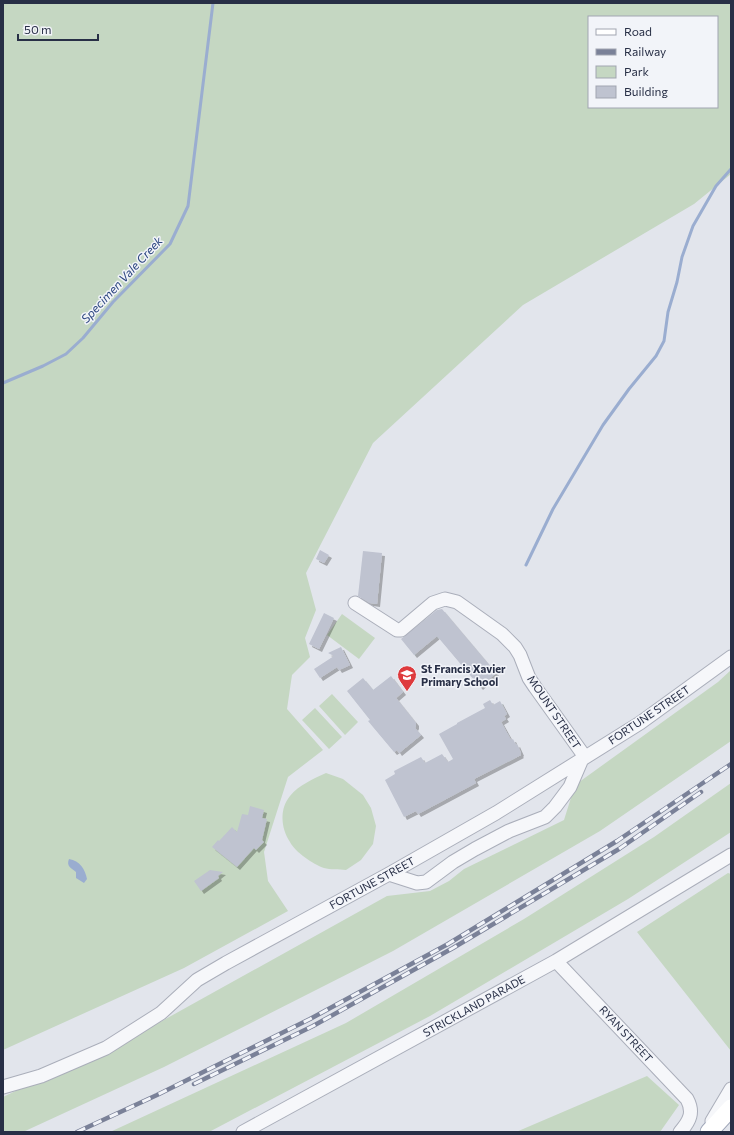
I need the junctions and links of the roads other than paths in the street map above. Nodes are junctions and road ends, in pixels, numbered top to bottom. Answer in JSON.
{"nodes":[{"id":1,"x":355,"y":603,"type":"dead end"},
{"id":2,"x":731,"y":657,"type":"edge"},
{"id":3,"x":584,"y":758,"type":"junction"},
{"id":4,"x":496,"y":813,"type":"junction"},
{"id":5,"x":505,"y":833,"type":"junction"},
{"id":6,"x":731,"y":850,"type":"edge"},
{"id":7,"x":731,"y":855,"type":"edge"},
{"id":8,"x":731,"y":862,"type":"edge"},
{"id":9,"x":712,"y":866,"type":"junction"},
{"id":10,"x":700,"y":873,"type":"junction"},
{"id":11,"x":389,"y":874,"type":"junction"},
{"id":12,"x":556,"y":961,"type":"junction"},
{"id":13,"x":3,"y":1087,"type":"edge"},
{"id":14,"x":731,"y":1089,"type":"edge"},
{"id":15,"x":731,"y":1108,"type":"edge"},
{"id":16,"x":243,"y":1132,"type":"edge"},
{"id":17,"x":680,"y":1132,"type":"edge"},
{"id":18,"x":704,"y":1132,"type":"edge"},
{"id":19,"x":709,"y":1132,"type":"edge"}],
"edges":[{"from":1,"to":3,"type":"street","name":"MOUNT STREET"},
{"from":2,"to":3,"type":"street","name":"FORTUNE STREET"},
{"from":3,"to":4,"type":"street","name":"FORTUNE STREET"},
{"from":3,"to":5,"type":"street"},
{"from":4,"to":5,"type":"street"},
{"from":4,"to":11,"type":"street","name":"FORTUNE STREET"},
{"from":5,"to":11,"type":"street"},
{"from":6,"to":10,"type":"street","name":"STRICKLAND PARADE"},
{"from":7,"to":9,"type":"street","name":"STRICKLAND PARADE"},
{"from":8,"to":9,"type":"street"},
{"from":9,"to":10,"type":"street","name":"STRICKLAND PARADE"},
{"from":10,"to":12,"type":"street","name":"STRICKLAND PARADE"},
{"from":11,"to":13,"type":"street","name":"FORTUNE STREET"},
{"from":12,"to":16,"type":"street","name":"STRICKLAND PARADE"},
{"from":12,"to":17,"type":"street","name":"RYAN STREET"},
{"from":14,"to":18,"type":"street"},
{"from":15,"to":19,"type":"main road"}]}
